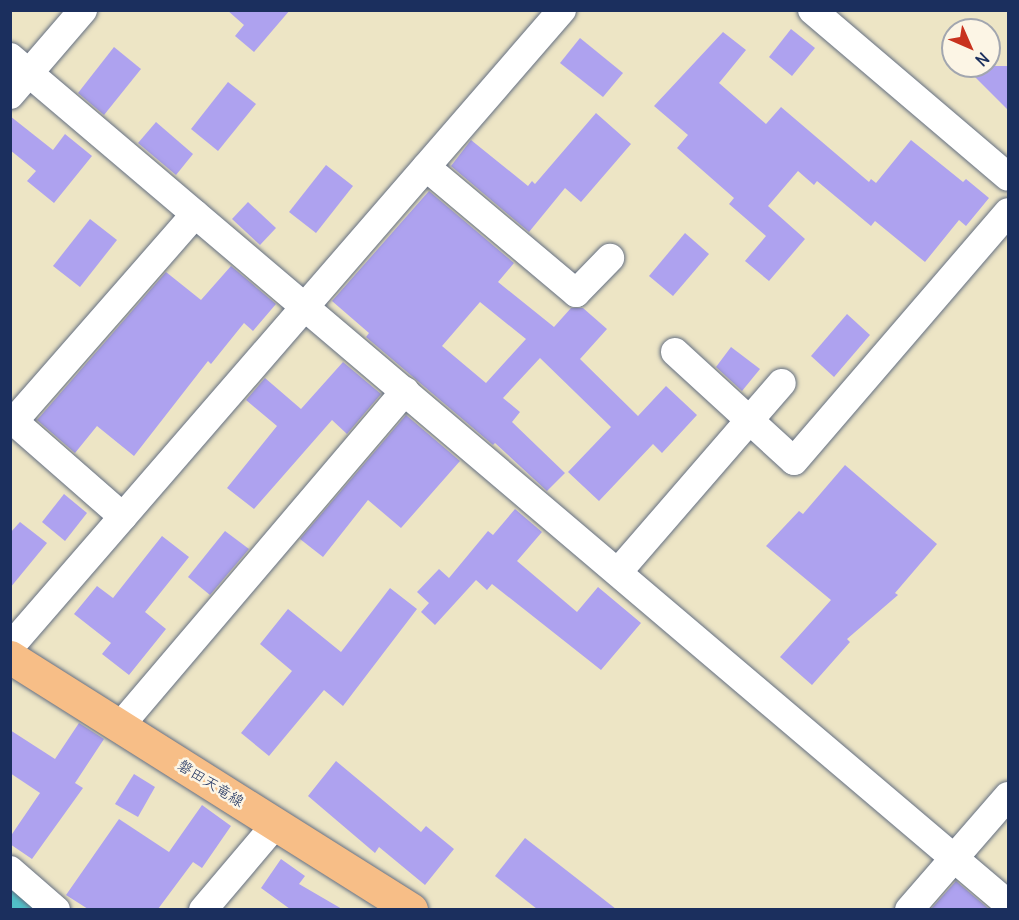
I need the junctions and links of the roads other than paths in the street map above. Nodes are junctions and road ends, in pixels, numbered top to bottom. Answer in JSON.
{"nodes":[{"id":1,"x":83,"y":10,"type":"edge"},
{"id":2,"x":562,"y":10,"type":"edge"},
{"id":3,"x":812,"y":10,"type":"edge"},
{"id":4,"x":20,"y":65,"type":"edge"},
{"id":5,"x":10,"y":95,"type":"edge"},
{"id":6,"x":426,"y":167,"type":"junction"},
{"id":7,"x":1008,"y":177,"type":"edge"},
{"id":8,"x":1008,"y":212,"type":"edge"},
{"id":9,"x":195,"y":214,"type":"junction"},
{"id":10,"x":610,"y":258,"type":"dead end"},
{"id":11,"x":305,"y":307,"type":"junction"},
{"id":12,"x":675,"y":352,"type":"dead end"},
{"id":13,"x":782,"y":383,"type":"dead end"},
{"id":14,"x":405,"y":391,"type":"junction"},
{"id":15,"x":12,"y":420,"type":"edge"},
{"id":16,"x":749,"y":420,"type":"junction"},
{"id":17,"x":123,"y":517,"type":"junction"},
{"id":18,"x":618,"y":572,"type":"junction"},
{"id":19,"x":10,"y":647,"type":"edge"},
{"id":20,"x":10,"y":657,"type":"edge"},
{"id":21,"x":120,"y":726,"type":"junction"},
{"id":22,"x":1008,"y":795,"type":"edge"},
{"id":23,"x":276,"y":824,"type":"junction"},
{"id":24,"x":955,"y":858,"type":"junction"},
{"id":25,"x":10,"y":870,"type":"edge"},
{"id":26,"x":1008,"y":904,"type":"edge"},
{"id":27,"x":56,"y":909,"type":"edge"},
{"id":28,"x":203,"y":909,"type":"edge"},
{"id":29,"x":411,"y":909,"type":"edge"},
{"id":30,"x":909,"y":909,"type":"edge"}],
"edges":[{"from":1,"to":4,"type":"street"},
{"from":2,"to":6,"type":"street"},
{"from":3,"to":7,"type":"street"},
{"from":4,"to":5,"type":"street"},
{"from":4,"to":9,"type":"street"},
{"from":6,"to":10,"type":"street"},
{"from":6,"to":11,"type":"street"},
{"from":8,"to":16,"type":"street"},
{"from":9,"to":11,"type":"street"},
{"from":9,"to":15,"type":"street"},
{"from":11,"to":14,"type":"street"},
{"from":11,"to":17,"type":"street"},
{"from":12,"to":16,"type":"street"},
{"from":13,"to":16,"type":"street"},
{"from":14,"to":18,"type":"street"},
{"from":14,"to":21,"type":"street"},
{"from":15,"to":17,"type":"street"},
{"from":16,"to":18,"type":"street"},
{"from":17,"to":19,"type":"street"},
{"from":18,"to":24,"type":"street"},
{"from":20,"to":21,"type":"main road","name":"磐田天竜線"},
{"from":21,"to":23,"type":"main road","name":"磐田天竜線"},
{"from":22,"to":24,"type":"street"},
{"from":23,"to":28,"type":"street"},
{"from":23,"to":29,"type":"main road","name":"磐田天竜線"},
{"from":24,"to":26,"type":"street"},
{"from":24,"to":30,"type":"street"},
{"from":25,"to":27,"type":"street"}]}
